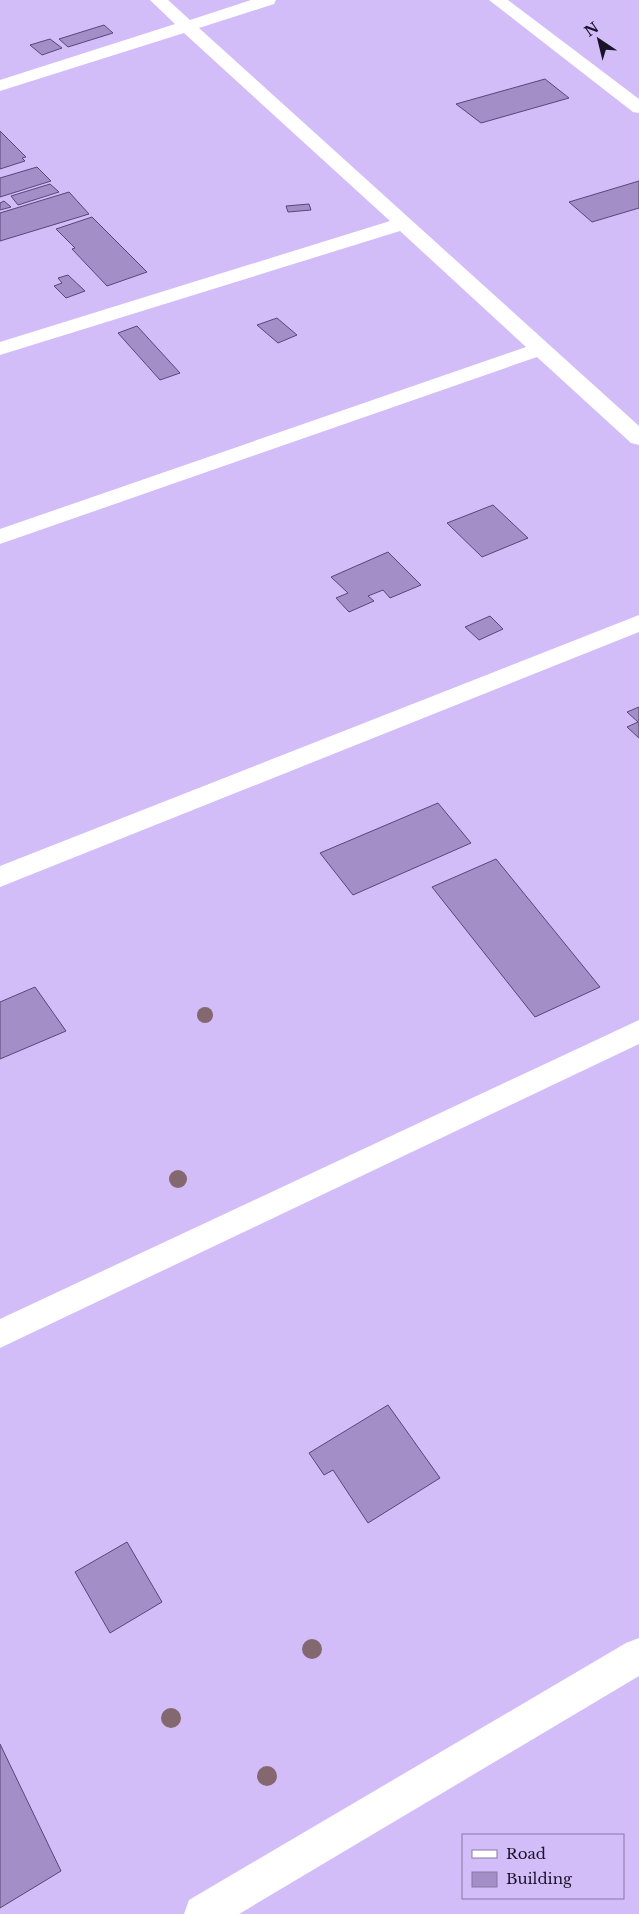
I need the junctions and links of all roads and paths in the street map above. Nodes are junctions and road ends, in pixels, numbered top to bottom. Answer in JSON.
{"nodes":[{"id":1,"x":158,"y":0,"type":"edge"},
{"id":2,"x":268,"y":0,"type":"edge"},
{"id":3,"x":497,"y":0,"type":"edge"},
{"id":4,"x":187,"y":26,"type":"junction"},
{"id":5,"x":0,"y":86,"type":"edge"},
{"id":6,"x":639,"y":108,"type":"edge"},
{"id":7,"x":401,"y":224,"type":"junction"},
{"id":8,"x":542,"y":348,"type":"junction"},
{"id":9,"x":0,"y":349,"type":"edge"},
{"id":10,"x":639,"y":438,"type":"edge"},
{"id":11,"x":0,"y":537,"type":"edge"},
{"id":12,"x":639,"y":623,"type":"edge"},
{"id":13,"x":0,"y":877,"type":"edge"},
{"id":14,"x":639,"y":1031,"type":"edge"},
{"id":15,"x":0,"y":1334,"type":"edge"},
{"id":16,"x":639,"y":1656,"type":"edge"},
{"id":17,"x":203,"y":1914,"type":"edge"}],
"edges":[{"from":1,"to":4,"type":"street"},
{"from":2,"to":4,"type":"street"},
{"from":3,"to":6,"type":"street"},
{"from":4,"to":5,"type":"street"},
{"from":4,"to":7,"type":"street"},
{"from":7,"to":8,"type":"street"},
{"from":7,"to":9,"type":"street"},
{"from":8,"to":10,"type":"street"},
{"from":8,"to":11,"type":"street"},
{"from":12,"to":13,"type":"street"},
{"from":14,"to":15,"type":"street"},
{"from":16,"to":17,"type":"street"}]}
